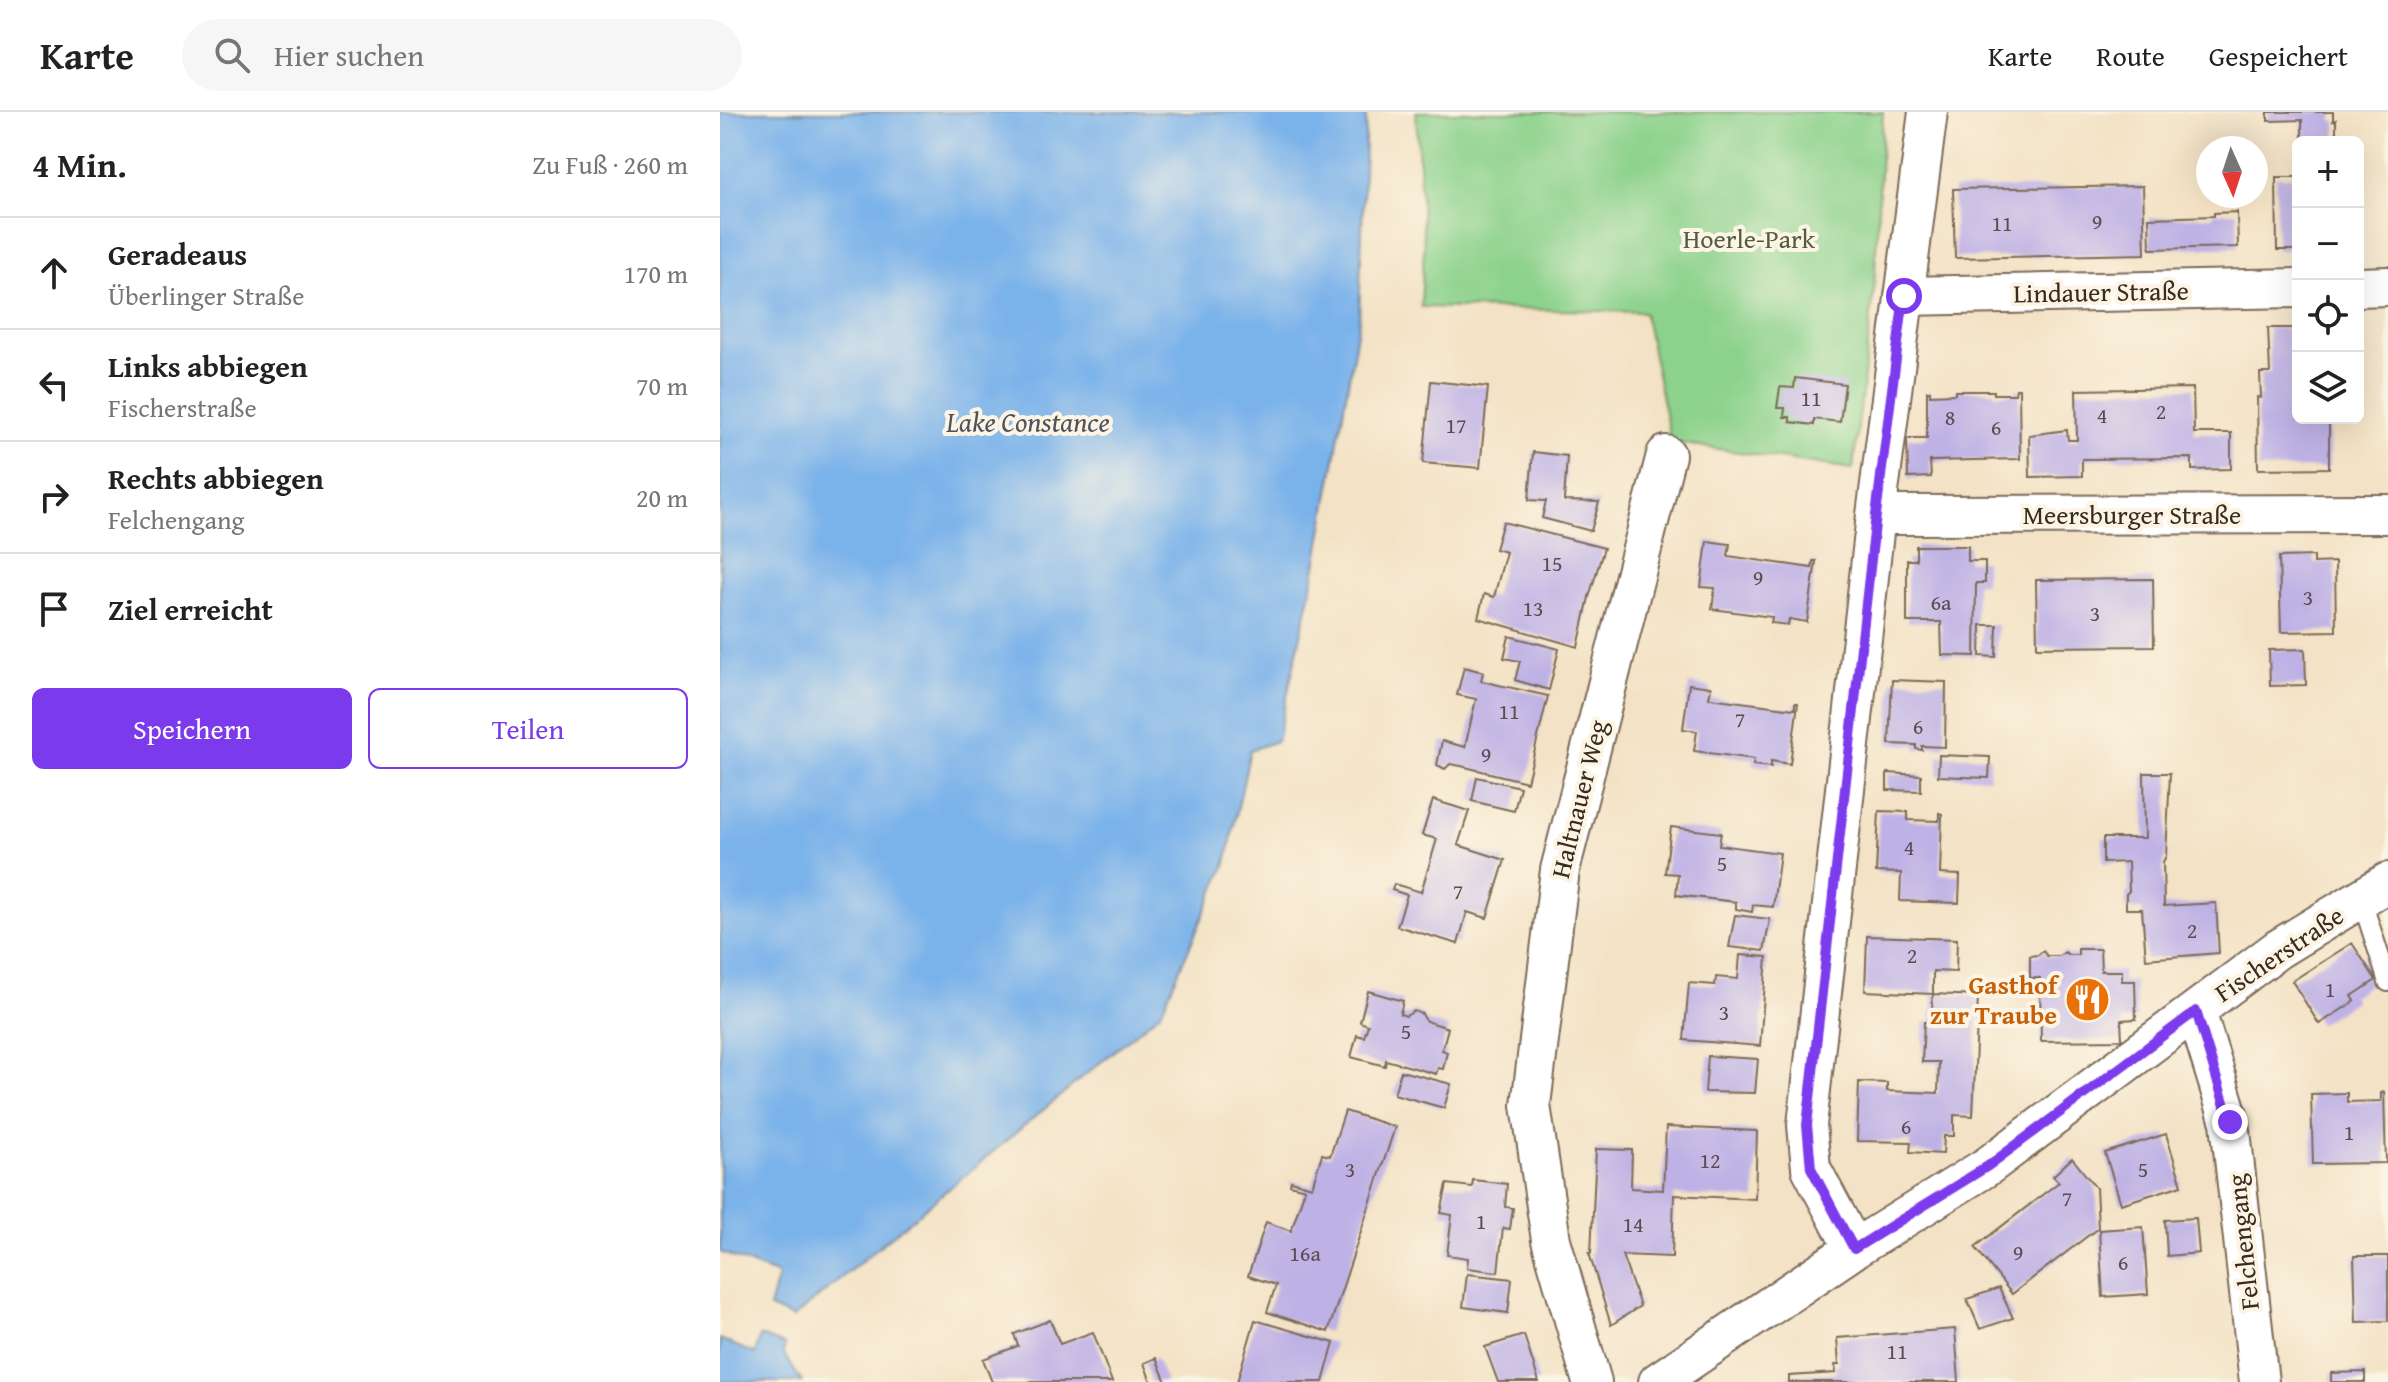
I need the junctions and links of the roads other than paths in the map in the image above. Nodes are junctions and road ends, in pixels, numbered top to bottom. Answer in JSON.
{"nodes":[{"id":1,"x":1928,"y":112,"type":"edge"},
{"id":2,"x":2388,"y":286,"type":"edge"},
{"id":3,"x":2364,"y":287,"type":"edge"},
{"id":4,"x":2292,"y":288,"type":"edge"},
{"id":5,"x":1904,"y":296,"type":"junction"},
{"id":6,"x":1666,"y":455,"type":"dead end"},
{"id":7,"x":2388,"y":514,"type":"edge"},
{"id":8,"x":1876,"y":515,"type":"junction"},
{"id":9,"x":2375,"y":890,"type":"edge"},
{"id":10,"x":2388,"y":982,"type":"edge"},
{"id":11,"x":2196,"y":1011,"type":"junction"},
{"id":12,"x":1854,"y":1249,"type":"junction"},
{"id":13,"x":1592,"y":1382,"type":"edge"},
{"id":14,"x":1658,"y":1382,"type":"edge"},
{"id":15,"x":2259,"y":1382,"type":"edge"}],
"edges":[{"from":1,"to":5,"type":"street"},
{"from":2,"to":3,"type":"street"},
{"from":4,"to":5,"type":"street","name":"Lindauer Straße"},
{"from":5,"to":8,"type":"street"},
{"from":6,"to":13,"type":"street","name":"Haltnauer Weg"},
{"from":7,"to":8,"type":"street","name":"Meersburger Straße"},
{"from":8,"to":12,"type":"street"},
{"from":9,"to":10,"type":"lane"},
{"from":9,"to":11,"type":"street","name":"Fischerstraße"},
{"from":11,"to":12,"type":"street","name":"Fischerstraße"},
{"from":11,"to":15,"type":"street","name":"Felchengang"},
{"from":12,"to":14,"type":"street","name":"Fischerstraße"}]}
